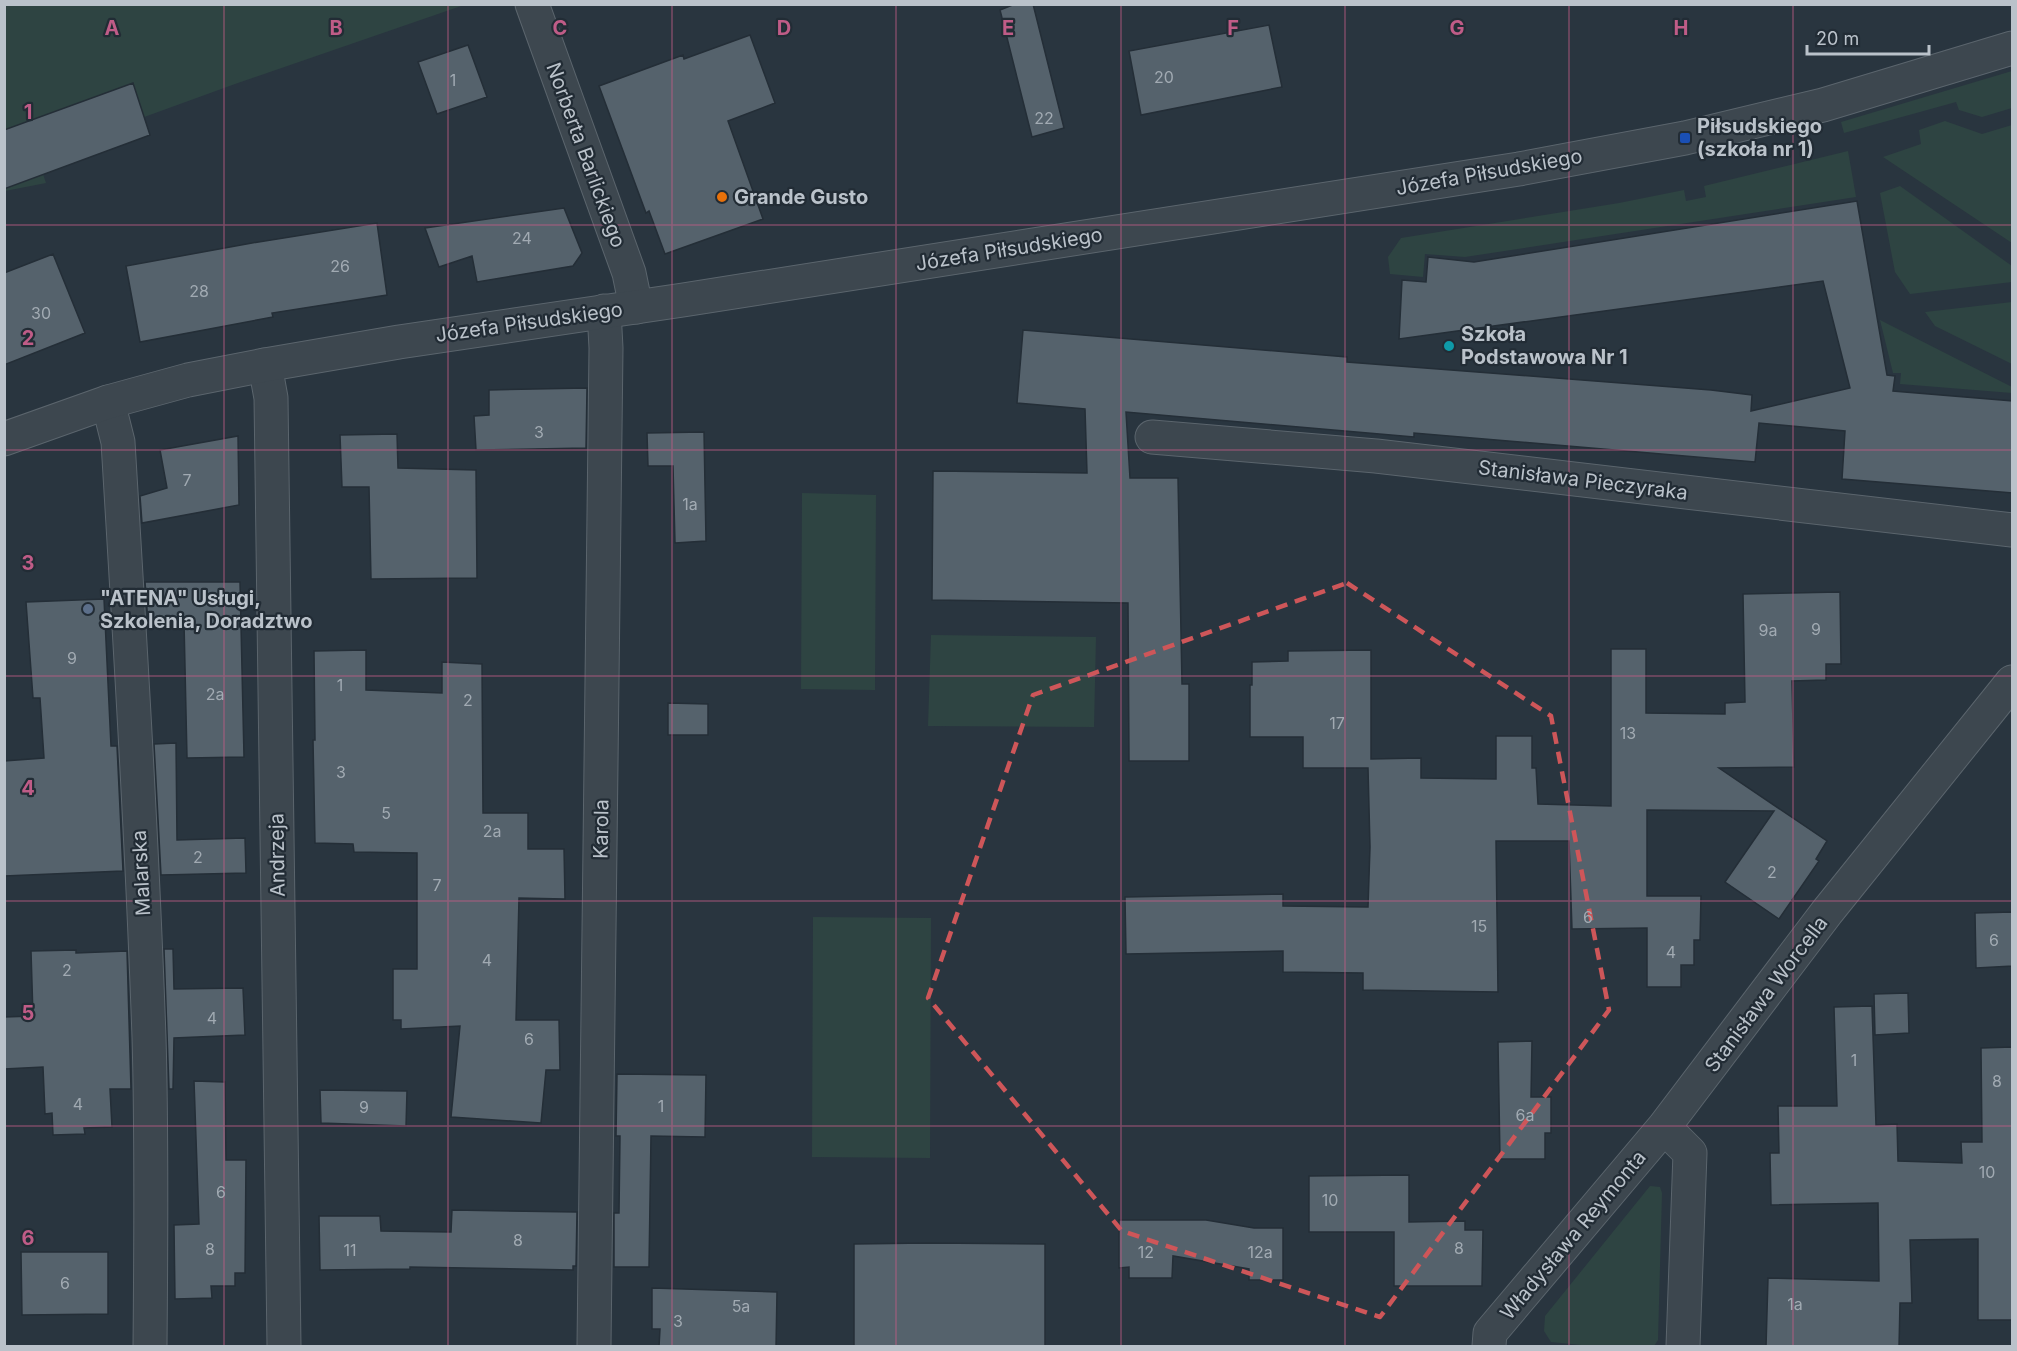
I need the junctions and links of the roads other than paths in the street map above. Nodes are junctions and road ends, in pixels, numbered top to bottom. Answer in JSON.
{"nodes":[{"id":1,"x":532,"y":4,"type":"edge"},
{"id":2,"x":2013,"y":48,"type":"edge"},
{"id":3,"x":636,"y":307,"type":"junction"},
{"id":4,"x":604,"y":311,"type":"junction"},
{"id":5,"x":265,"y":365,"type":"junction"},
{"id":6,"x":108,"y":402,"type":"junction"},
{"id":7,"x":1152,"y":437,"type":"dead end"},
{"id":8,"x":4,"y":439,"type":"edge"},
{"id":9,"x":2013,"y":530,"type":"edge"},
{"id":10,"x":2013,"y":682,"type":"edge"},
{"id":11,"x":1664,"y":1127,"type":"junction"},
{"id":12,"x":150,"y":1347,"type":"edge"},
{"id":13,"x":284,"y":1347,"type":"edge"},
{"id":14,"x":594,"y":1347,"type":"edge"},
{"id":15,"x":1489,"y":1347,"type":"edge"},
{"id":16,"x":1683,"y":1347,"type":"edge"}],
"edges":[{"from":1,"to":3,"type":"street","name":"Norberta Barlickiego"},
{"from":2,"to":3,"type":"street","name":"Józefa Piłsudskiego"},
{"from":3,"to":4,"type":"street","name":"Józefa Piłsudskiego"},
{"from":4,"to":5,"type":"street","name":"Józefa Piłsudskiego"},
{"from":4,"to":14,"type":"street","name":"Karola"},
{"from":5,"to":6,"type":"street","name":"Józefa Piłsudskiego"},
{"from":5,"to":13,"type":"street","name":"Andrzeja"},
{"from":6,"to":8,"type":"street","name":"Józefa Piłsudskiego"},
{"from":6,"to":12,"type":"street","name":"Malarska"},
{"from":7,"to":9,"type":"street","name":"Stanisława Pieczyraka"},
{"from":10,"to":11,"type":"street","name":"Stanisława Worcella"},
{"from":11,"to":15,"type":"street","name":"Władysława Reymonta"},
{"from":11,"to":16,"type":"street"}]}
